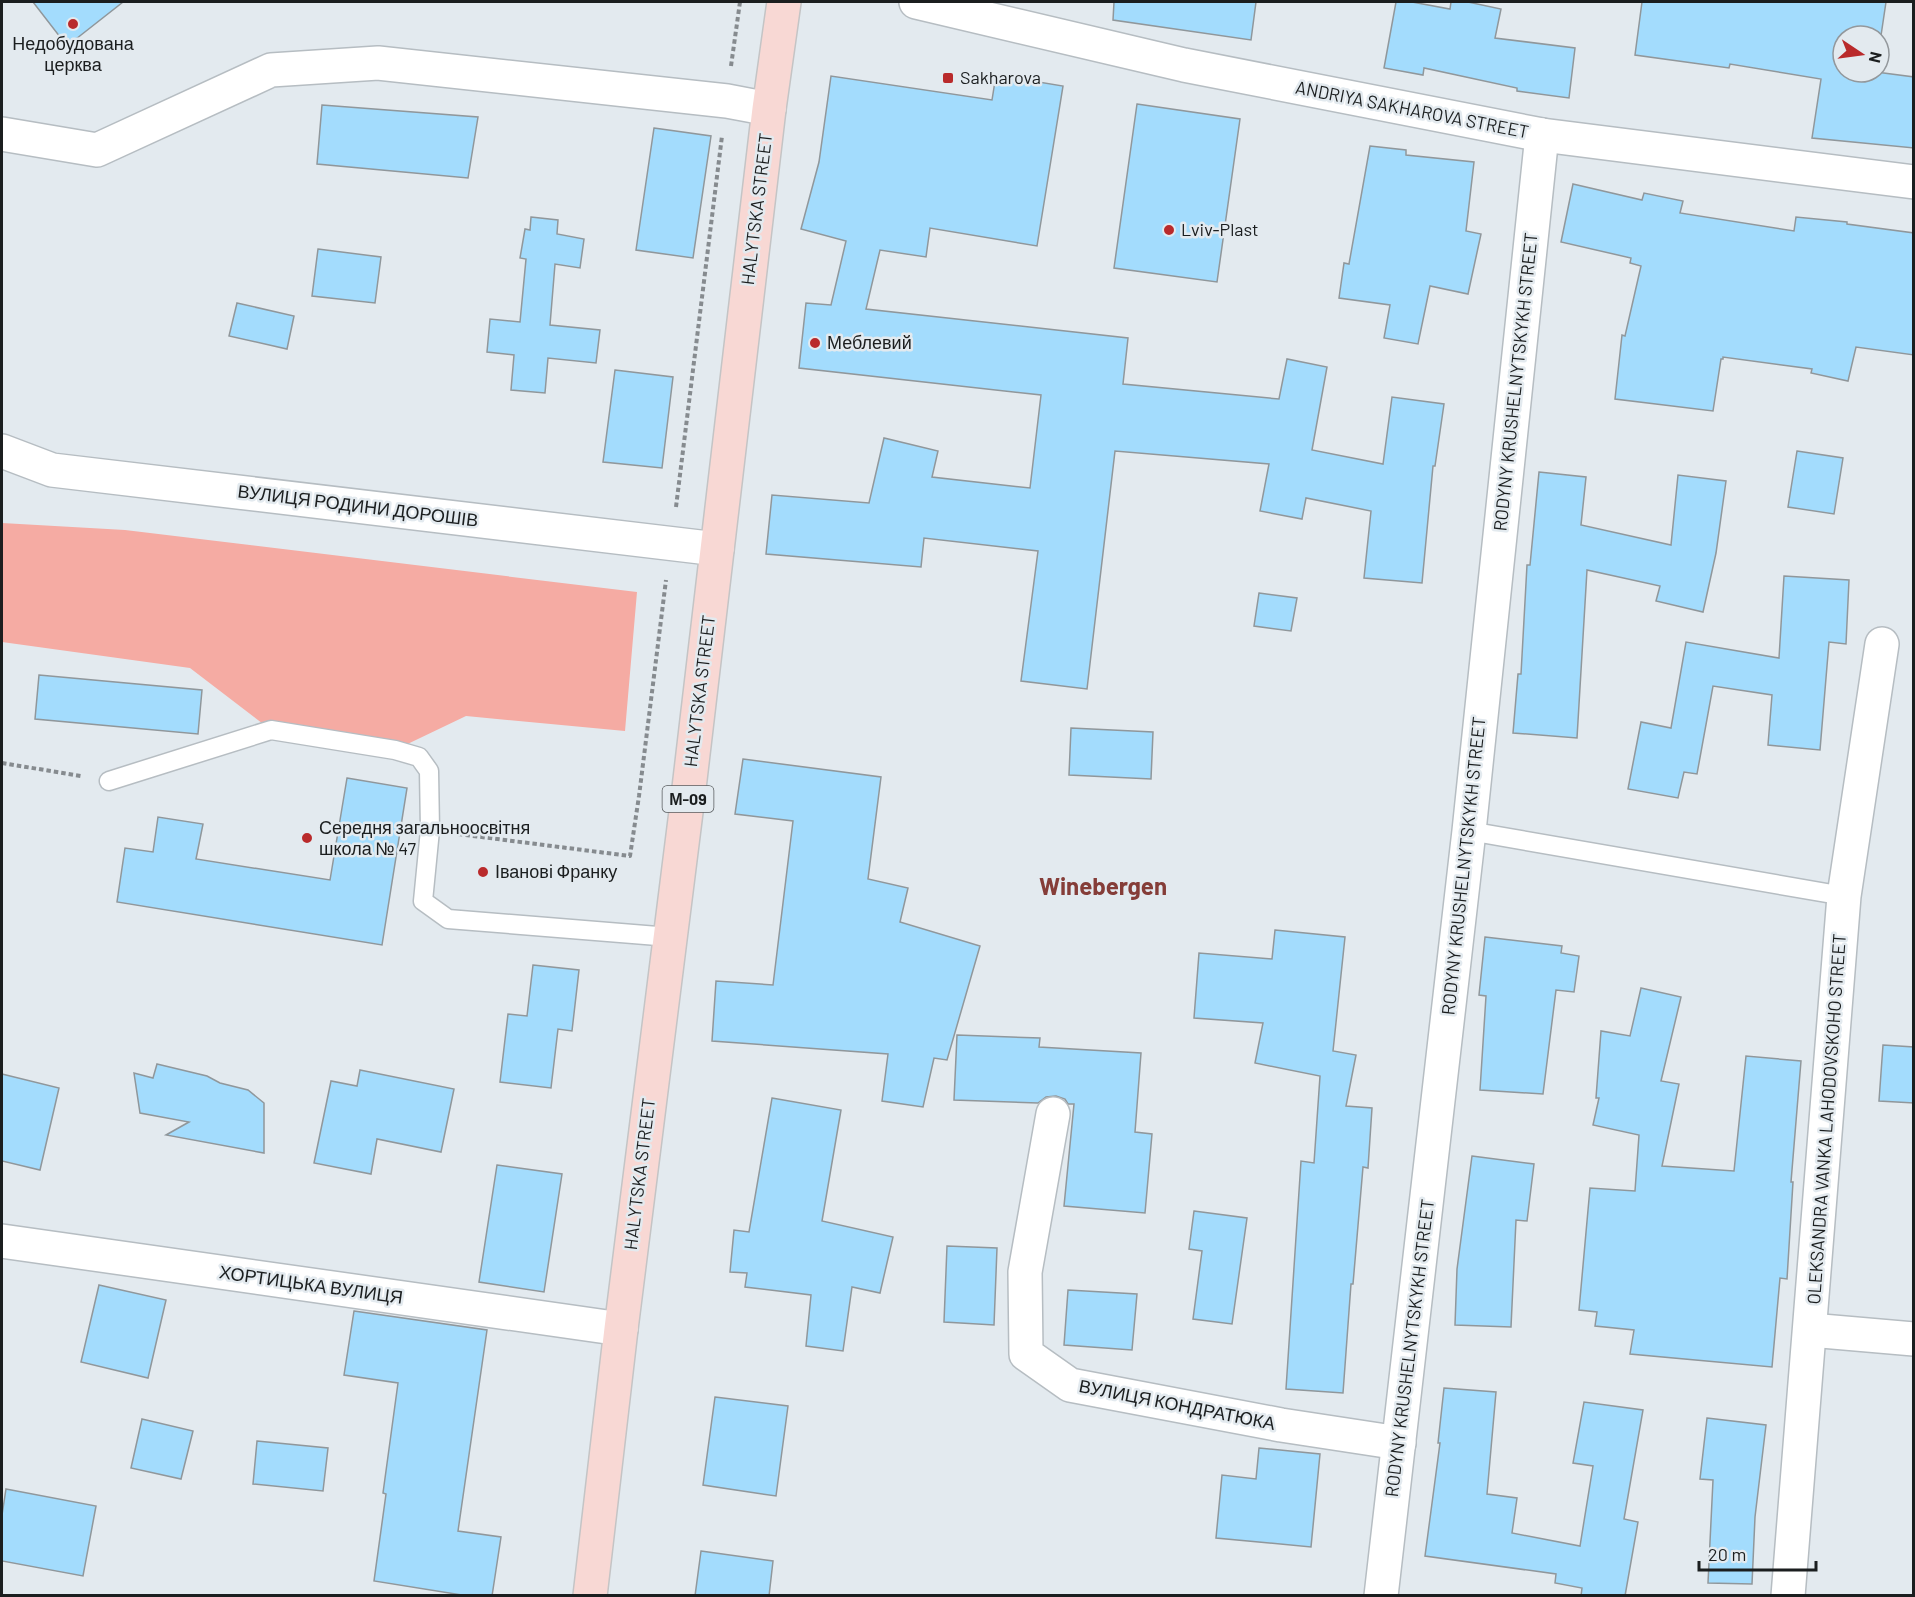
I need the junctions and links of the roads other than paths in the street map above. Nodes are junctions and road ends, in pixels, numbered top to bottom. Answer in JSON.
{"nodes":[{"id":1,"x":784,"y":2,"type":"edge"},
{"id":2,"x":916,"y":2,"type":"edge"},
{"id":3,"x":769,"y":109,"type":"junction"},
{"id":4,"x":2,"y":134,"type":"edge"},
{"id":5,"x":1542,"y":135,"type":"junction"},
{"id":6,"x":1914,"y":182,"type":"edge"},
{"id":7,"x":2,"y":451,"type":"edge"},
{"id":8,"x":717,"y":549,"type":"junction"},
{"id":9,"x":1882,"y":644,"type":"dead end"},
{"id":10,"x":109,"y":781,"type":"road end"},
{"id":11,"x":1469,"y":831,"type":"junction"},
{"id":12,"x":1844,"y":896,"type":"junction"},
{"id":13,"x":670,"y":937,"type":"junction"},
{"id":14,"x":1053,"y":1114,"type":"dead end"},
{"id":15,"x":2,"y":1241,"type":"edge"},
{"id":16,"x":621,"y":1329,"type":"junction"},
{"id":17,"x":1810,"y":1330,"type":"junction"},
{"id":18,"x":1914,"y":1339,"type":"edge"},
{"id":19,"x":1399,"y":1443,"type":"junction"},
{"id":20,"x":590,"y":1596,"type":"edge"},
{"id":21,"x":1381,"y":1596,"type":"edge"},
{"id":22,"x":1788,"y":1596,"type":"edge"}],
"edges":[{"from":1,"to":3,"type":"main road","name":"HALYTSKA STREET","number":"М-09"},
{"from":2,"to":5,"type":"street","name":"ANDRIYA SAKHAROVA STREET"},
{"from":3,"to":4,"type":"street"},
{"from":3,"to":8,"type":"main road","name":"HALYTSKA STREET","number":"М-09"},
{"from":5,"to":6,"type":"street","name":"ANDRIYA SAKHAROVA STREET"},
{"from":5,"to":11,"type":"street","name":"RODYNY KRUSHELNYTSKYKH STREET"},
{"from":7,"to":8,"type":"street","name":"ВУЛИЦЯ РОДИНИ ДОРОШІВ"},
{"from":8,"to":13,"type":"main road","name":"HALYTSKA STREET","number":"М-09"},
{"from":9,"to":12,"type":"street","name":"OLEKSANDRA VANKA LAHODOVSKOHO STREET"},
{"from":10,"to":13,"type":"lane"},
{"from":11,"to":12,"type":"lane"},
{"from":11,"to":19,"type":"street","name":"RODYNY KRUSHELNYTSKYKH STREET"},
{"from":12,"to":17,"type":"street","name":"OLEKSANDRA VANKA LAHODOVSKOHO STREET"},
{"from":13,"to":16,"type":"main road","name":"HALYTSKA STREET","number":"М-09"},
{"from":14,"to":19,"type":"street","name":"ВУЛИЦЯ КОНДРАТЮКА"},
{"from":15,"to":16,"type":"street","name":"ХОРТИЦЬКА ВУЛИЦЯ"},
{"from":16,"to":20,"type":"main road","name":"HALYTSKA STREET","number":"М-09"},
{"from":17,"to":18,"type":"street"},
{"from":17,"to":22,"type":"street","name":"OLEKSANDRA VANKA LAHODOVSKOHO STREET"},
{"from":19,"to":21,"type":"street","name":"RODYNY KRUSHELNYTSKYKH STREET"}]}
